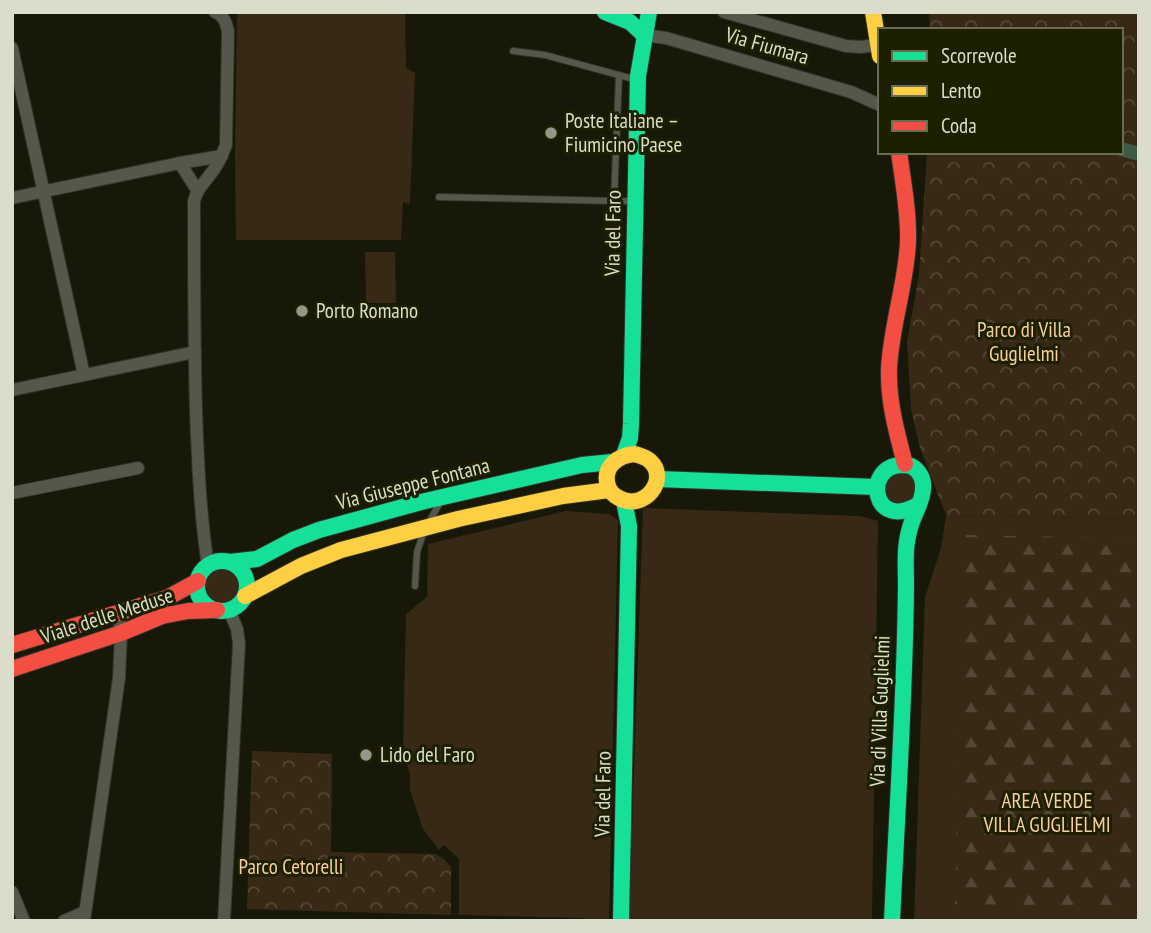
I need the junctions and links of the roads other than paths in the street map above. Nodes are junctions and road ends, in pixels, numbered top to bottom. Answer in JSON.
{"nodes":[{"id":1,"x":215,"y":12,"type":"edge"},
{"id":2,"x":605,"y":12,"type":"edge"},
{"id":3,"x":649,"y":12,"type":"edge"},
{"id":4,"x":724,"y":12,"type":"edge"},
{"id":5,"x":873,"y":12,"type":"edge"},
{"id":6,"x":643,"y":35,"type":"junction"},
{"id":7,"x":12,"y":48,"type":"edge"},
{"id":8,"x":878,"y":50,"type":"edge"},
{"id":9,"x":513,"y":51,"type":"dead end"},
{"id":10,"x":619,"y":75,"type":"junction"},
{"id":11,"x":638,"y":80,"type":"junction"},
{"id":12,"x":878,"y":104,"type":"edge"},
{"id":13,"x":899,"y":154,"type":"edge"},
{"id":14,"x":222,"y":156,"type":"junction"},
{"id":15,"x":180,"y":163,"type":"junction"},
{"id":16,"x":197,"y":190,"type":"junction"},
{"id":17,"x":43,"y":191,"type":"junction"},
{"id":18,"x":439,"y":197,"type":"dead end"},
{"id":19,"x":12,"y":198,"type":"edge"},
{"id":20,"x":614,"y":201,"type":"junction"},
{"id":21,"x":635,"y":201,"type":"junction"},
{"id":22,"x":195,"y":352,"type":"junction"},
{"id":23,"x":84,"y":375,"type":"junction"},
{"id":24,"x":12,"y":390,"type":"edge"},
{"id":25,"x":618,"y":459,"type":"junction"},
{"id":26,"x":905,"y":464,"type":"junction"},
{"id":27,"x":138,"y":468,"type":"dead end"},
{"id":28,"x":657,"y":479,"type":"junction"},
{"id":29,"x":876,"y":487,"type":"junction"},
{"id":30,"x":609,"y":490,"type":"junction"},
{"id":31,"x":12,"y":494,"type":"edge"},
{"id":32,"x":444,"y":496,"type":"junction"},
{"id":33,"x":624,"y":501,"type":"junction"},
{"id":34,"x":919,"y":505,"type":"junction"},
{"id":35,"x":426,"y":527,"type":"junction"},
{"id":36,"x":230,"y":562,"type":"junction"},
{"id":37,"x":208,"y":566,"type":"junction"},
{"id":38,"x":198,"y":581,"type":"junction"},
{"id":39,"x":415,"y":586,"type":"dead end"},
{"id":40,"x":245,"y":596,"type":"junction"},
{"id":41,"x":223,"y":610,"type":"junction"},
{"id":42,"x":118,"y":613,"type":"junction"},
{"id":43,"x":121,"y":633,"type":"junction"},
{"id":44,"x":12,"y":645,"type":"edge"},
{"id":45,"x":12,"y":669,"type":"edge"},
{"id":46,"x":12,"y":892,"type":"edge"},
{"id":47,"x":84,"y":916,"type":"edge"},
{"id":48,"x":622,"y":920,"type":"edge"},
{"id":49,"x":24,"y":921,"type":"edge"},
{"id":50,"x":64,"y":921,"type":"edge"},
{"id":51,"x":224,"y":921,"type":"edge"},
{"id":52,"x":892,"y":921,"type":"edge"}],
"edges":[{"from":1,"to":14,"type":"street"},
{"from":2,"to":6,"type":"street","name":"Via Fiumara"},
{"from":3,"to":6,"type":"street","name":"Via del Faro"},
{"from":4,"to":8,"type":"street"},
{"from":5,"to":8,"type":"street"},
{"from":6,"to":11,"type":"street","name":"Via del Faro"},
{"from":6,"to":12,"type":"street","name":"Via Fiumara"},
{"from":7,"to":17,"type":"street"},
{"from":9,"to":10,"type":"lane"},
{"from":10,"to":11,"type":"lane"},
{"from":10,"to":20,"type":"lane"},
{"from":11,"to":21,"type":"street","name":"Via del Faro"},
{"from":13,"to":26,"type":"street"},
{"from":14,"to":15,"type":"street"},
{"from":14,"to":16,"type":"street"},
{"from":15,"to":16,"type":"street"},
{"from":15,"to":17,"type":"street"},
{"from":16,"to":22,"type":"street"},
{"from":17,"to":19,"type":"street"},
{"from":17,"to":23,"type":"street"},
{"from":18,"to":20,"type":"lane"},
{"from":20,"to":21,"type":"lane"},
{"from":21,"to":25,"type":"street","name":"Via del Faro"},
{"from":22,"to":23,"type":"street"},
{"from":22,"to":37,"type":"street"},
{"from":23,"to":24,"type":"street"},
{"from":25,"to":28,"type":"street"},
{"from":25,"to":30,"type":"street"},
{"from":25,"to":32,"type":"street","name":"Via Giuseppe Fontana"},
{"from":26,"to":29,"type":"street"},
{"from":26,"to":34,"type":"street"},
{"from":27,"to":31,"type":"street"},
{"from":28,"to":29,"type":"street"},
{"from":28,"to":33,"type":"street"},
{"from":29,"to":34,"type":"street"},
{"from":30,"to":33,"type":"street"},
{"from":30,"to":35,"type":"street"},
{"from":32,"to":35,"type":"lane"},
{"from":32,"to":36,"type":"street","name":"Via Giuseppe Fontana"},
{"from":33,"to":48,"type":"street","name":"Via del Faro"},
{"from":34,"to":52,"type":"street","name":"Via di Villa Guglielmi"},
{"from":35,"to":39,"type":"lane"},
{"from":35,"to":40,"type":"street"},
{"from":36,"to":37,"type":"street"},
{"from":36,"to":40,"type":"street"},
{"from":37,"to":38,"type":"street"},
{"from":38,"to":41,"type":"street"},
{"from":38,"to":42,"type":"street","name":"Viale delle Meduse"},
{"from":40,"to":41,"type":"street"},
{"from":41,"to":43,"type":"street","name":"Viale delle Meduse"},
{"from":41,"to":51,"type":"street"},
{"from":42,"to":43,"type":"street"},
{"from":42,"to":44,"type":"street","name":"Viale delle Meduse"},
{"from":43,"to":45,"type":"street","name":"Viale delle Meduse"},
{"from":43,"to":47,"type":"street"},
{"from":46,"to":49,"type":"street"},
{"from":47,"to":50,"type":"street"}]}
